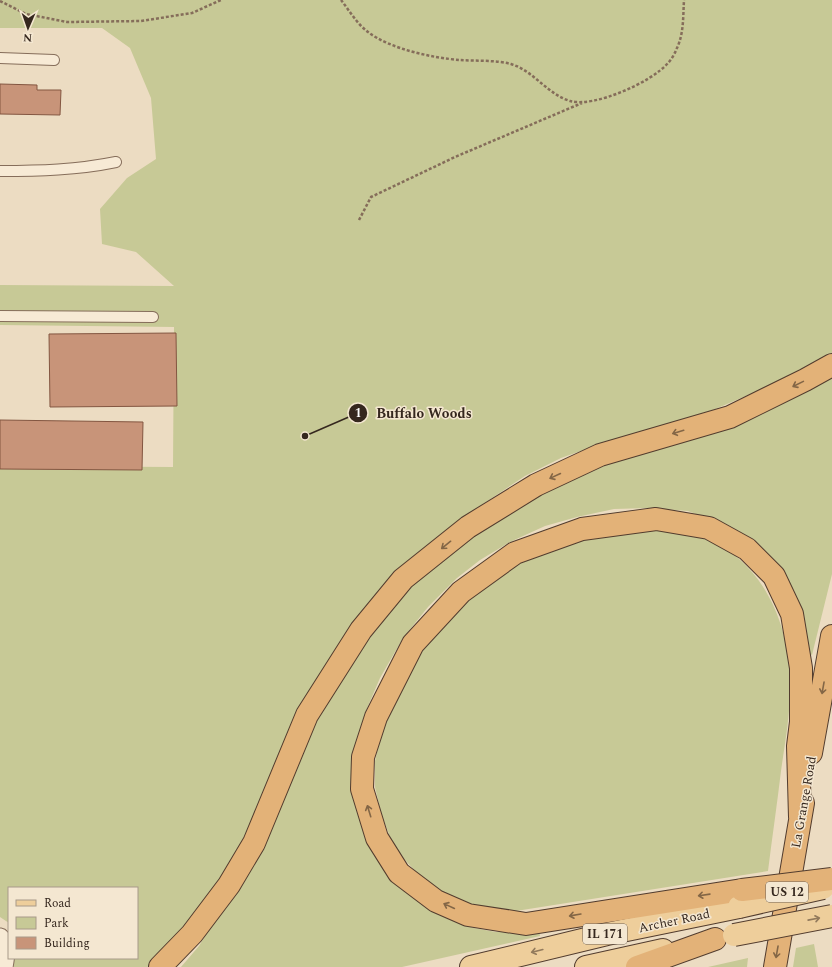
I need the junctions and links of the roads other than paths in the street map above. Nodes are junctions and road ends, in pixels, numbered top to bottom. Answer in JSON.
{"nodes":[{"id":1,"x":0,"y":58,"type":"edge"},
{"id":2,"x":54,"y":60,"type":"dead end"},
{"id":3,"x":116,"y":162,"type":"dead end"},
{"id":4,"x":0,"y":171,"type":"edge"},
{"id":5,"x":0,"y":316,"type":"edge"},
{"id":6,"x":153,"y":317,"type":"dead end"},
{"id":7,"x":832,"y":365,"type":"edge"},
{"id":8,"x":832,"y":636,"type":"edge"},
{"id":9,"x":800,"y":817,"type":"junction"},
{"id":10,"x":832,"y":879,"type":"edge"},
{"id":11,"x":832,"y":886,"type":"edge"},
{"id":12,"x":741,"y":898,"type":"junction"},
{"id":13,"x":832,"y":916,"type":"edge"},
{"id":14,"x":725,"y":937,"type":"junction"},
{"id":15,"x":0,"y":938,"type":"edge"},
{"id":16,"x":3,"y":967,"type":"edge"},
{"id":17,"x":160,"y":967,"type":"edge"},
{"id":18,"x":471,"y":967,"type":"edge"},
{"id":19,"x":586,"y":967,"type":"edge"},
{"id":20,"x":637,"y":967,"type":"edge"},
{"id":21,"x":775,"y":967,"type":"edge"}],
"edges":[{"from":1,"to":2,"type":"lane"},
{"from":3,"to":4,"type":"lane"},
{"from":5,"to":6,"type":"lane"},
{"from":7,"to":17,"type":"highway","one_way":true},
{"from":8,"to":9,"type":"highway","name":"La Grange Road","number":"US 12","one_way":true},
{"from":12,"to":9,"type":"highway","one_way":true},
{"from":9,"to":21,"type":"highway","name":"La Grange Road","number":"US 12","one_way":true},
{"from":10,"to":12,"type":"highway","bridge":true},
{"from":11,"to":12,"type":"main road","name":"Archer Road","number":"IL 171","bridge":true},
{"from":12,"to":18,"type":"main road","name":"Archer Road","number":"IL 171","one_way":true},
{"from":14,"to":13,"type":"main road","name":"Archer Road","number":"IL 171","one_way":true,"bridge":true},
{"from":14,"to":19,"type":"main road","name":"Archer Road","number":"IL 171"},
{"from":14,"to":20,"type":"highway"},
{"from":15,"to":16,"type":"street"}]}
